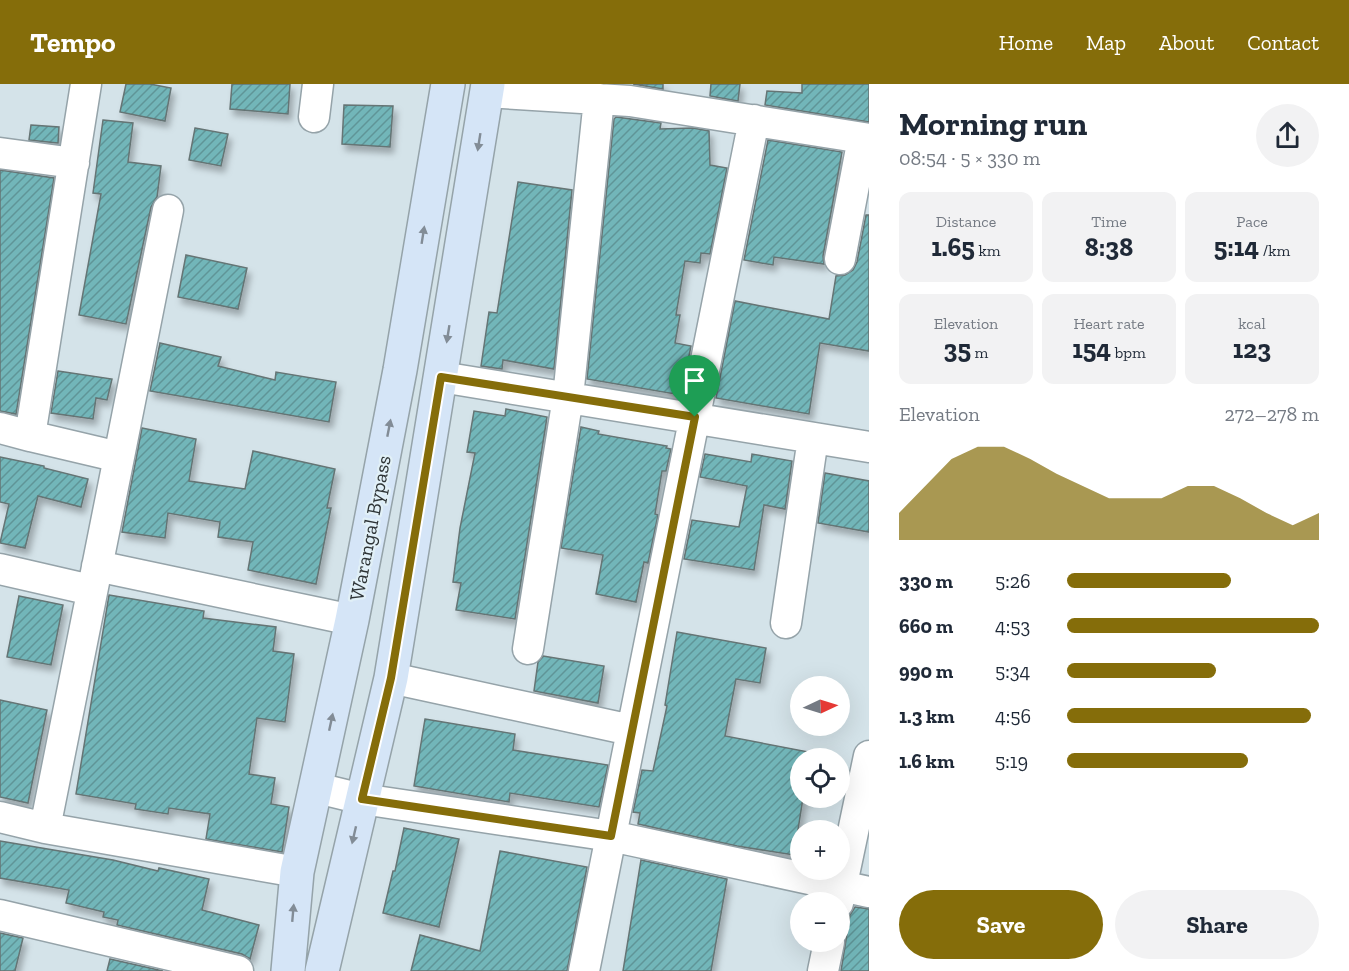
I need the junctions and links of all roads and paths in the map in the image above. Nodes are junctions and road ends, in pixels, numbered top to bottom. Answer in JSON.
{"nodes":[{"id":1,"x":86,"y":84,"type":"edge"},
{"id":2,"x":318,"y":84,"type":"edge"},
{"id":3,"x":448,"y":84,"type":"edge"},
{"id":4,"x":487,"y":88,"type":"edge"},
{"id":5,"x":599,"y":99,"type":"junction"},
{"id":6,"x":314,"y":117,"type":"dead end"},
{"id":7,"x":754,"y":120,"type":"junction"},
{"id":8,"x":866,"y":138,"type":"edge"},
{"id":9,"x":0,"y":153,"type":"edge"},
{"id":10,"x":74,"y":163,"type":"junction"},
{"id":11,"x":168,"y":210,"type":"dead end"},
{"id":12,"x":840,"y":259,"type":"dead end"},
{"id":13,"x":441,"y":377,"type":"junction"},
{"id":14,"x":568,"y":397,"type":"junction"},
{"id":15,"x":695,"y":417,"type":"junction"},
{"id":16,"x":0,"y":428,"type":"edge"},
{"id":17,"x":30,"y":435,"type":"junction"},
{"id":18,"x":813,"y":438,"type":"junction"},
{"id":19,"x":869,"y":447,"type":"edge"},
{"id":20,"x":119,"y":458,"type":"junction"},
{"id":21,"x":0,"y":569,"type":"edge"},
{"id":22,"x":94,"y":578,"type":"junction"},
{"id":23,"x":352,"y":620,"type":"junction"},
{"id":24,"x":786,"y":623,"type":"dead end"},
{"id":25,"x":528,"y":650,"type":"dead end"},
{"id":26,"x":391,"y":678,"type":"junction"},
{"id":27,"x":631,"y":730,"type":"junction"},
{"id":28,"x":869,"y":756,"type":"edge"},
{"id":29,"x":316,"y":788,"type":"junction"},
{"id":30,"x":362,"y":799,"type":"junction"},
{"id":31,"x":0,"y":817,"type":"edge"},
{"id":32,"x":45,"y":828,"type":"junction"},
{"id":33,"x":611,"y":836,"type":"junction"},
{"id":34,"x":297,"y":872,"type":"junction"},
{"id":35,"x":841,"y":892,"type":"edge"},
{"id":36,"x":849,"y":892,"type":"edge"},
{"id":37,"x":0,"y":915,"type":"edge"},
{"id":38,"x":827,"y":952,"type":"edge"},
{"id":39,"x":238,"y":971,"type":"edge"},
{"id":40,"x":288,"y":971,"type":"edge"},
{"id":41,"x":322,"y":971,"type":"edge"},
{"id":42,"x":584,"y":971,"type":"edge"},
{"id":43,"x":823,"y":971,"type":"edge"}],
"edges":[{"from":1,"to":10,"type":"street"},
{"from":2,"to":6,"type":"street"},
{"from":23,"to":3,"type":"main road","name":"Warangal Bypass","one_way":true},
{"from":4,"to":5,"type":"street"},
{"from":4,"to":13,"type":"main road","one_way":true},
{"from":5,"to":7,"type":"street"},
{"from":5,"to":14,"type":"street"},
{"from":7,"to":8,"type":"street"},
{"from":7,"to":15,"type":"street"},
{"from":8,"to":12,"type":"street"},
{"from":9,"to":10,"type":"street"},
{"from":10,"to":17,"type":"street"},
{"from":11,"to":20,"type":"street"},
{"from":13,"to":14,"type":"street"},
{"from":13,"to":26,"type":"main road"},
{"from":14,"to":15,"type":"street"},
{"from":14,"to":25,"type":"street"},
{"from":15,"to":18,"type":"street"},
{"from":15,"to":27,"type":"street"},
{"from":16,"to":17,"type":"street"},
{"from":17,"to":20,"type":"street"},
{"from":18,"to":19,"type":"street"},
{"from":18,"to":24,"type":"street"},
{"from":20,"to":22,"type":"street"},
{"from":21,"to":22,"type":"street"},
{"from":22,"to":23,"type":"street"},
{"from":22,"to":32,"type":"street"},
{"from":29,"to":23,"type":"main road","name":"Warangal Bypass","one_way":true},
{"from":26,"to":27,"type":"street"},
{"from":26,"to":30,"type":"main road"},
{"from":27,"to":33,"type":"street"},
{"from":28,"to":36,"type":"street"},
{"from":29,"to":30,"type":"street"},
{"from":29,"to":34,"type":"main road","name":"Warangal Bypass"},
{"from":30,"to":33,"type":"street"},
{"from":30,"to":41,"type":"main road","one_way":true},
{"from":31,"to":32,"type":"street"},
{"from":32,"to":34,"type":"street"},
{"from":33,"to":35,"type":"street"},
{"from":33,"to":42,"type":"street"},
{"from":40,"to":34,"type":"main road","name":"Warangal Bypass","one_way":true},
{"from":37,"to":39,"type":"street"},
{"from":38,"to":43,"type":"street"}]}
